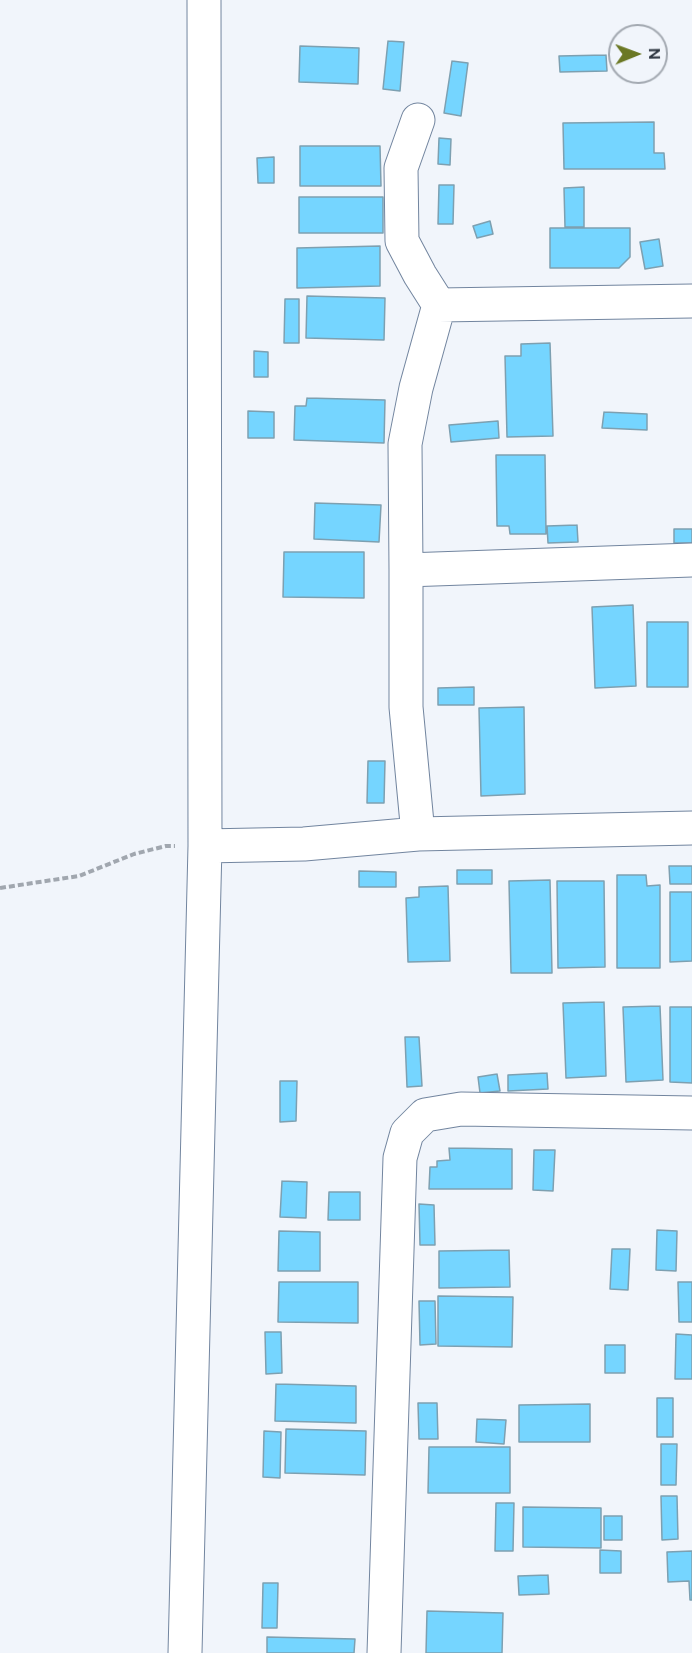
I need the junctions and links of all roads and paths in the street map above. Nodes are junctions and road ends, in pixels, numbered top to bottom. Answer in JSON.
{"nodes":[{"id":1,"x":204,"y":0,"type":"edge"},
{"id":2,"x":418,"y":120,"type":"dead end"},
{"id":3,"x":692,"y":301,"type":"edge"},
{"id":4,"x":439,"y":305,"type":"junction"},
{"id":5,"x":692,"y":560,"type":"edge"},
{"id":6,"x":406,"y":570,"type":"junction"},
{"id":7,"x":692,"y":828,"type":"edge"},
{"id":8,"x":418,"y":834,"type":"junction"},
{"id":9,"x":205,"y":846,"type":"junction"},
{"id":10,"x":0,"y":888,"type":"edge"},
{"id":11,"x":692,"y":1113,"type":"edge"},
{"id":12,"x":185,"y":1653,"type":"edge"},
{"id":13,"x":384,"y":1653,"type":"edge"}],
"edges":[{"from":1,"to":9,"type":"street"},
{"from":2,"to":4,"type":"street"},
{"from":3,"to":4,"type":"street"},
{"from":4,"to":6,"type":"street"},
{"from":5,"to":6,"type":"street"},
{"from":6,"to":8,"type":"street"},
{"from":7,"to":8,"type":"street"},
{"from":8,"to":9,"type":"street"},
{"from":9,"to":10,"type":"path"},
{"from":9,"to":12,"type":"street"},
{"from":11,"to":13,"type":"street"}]}
